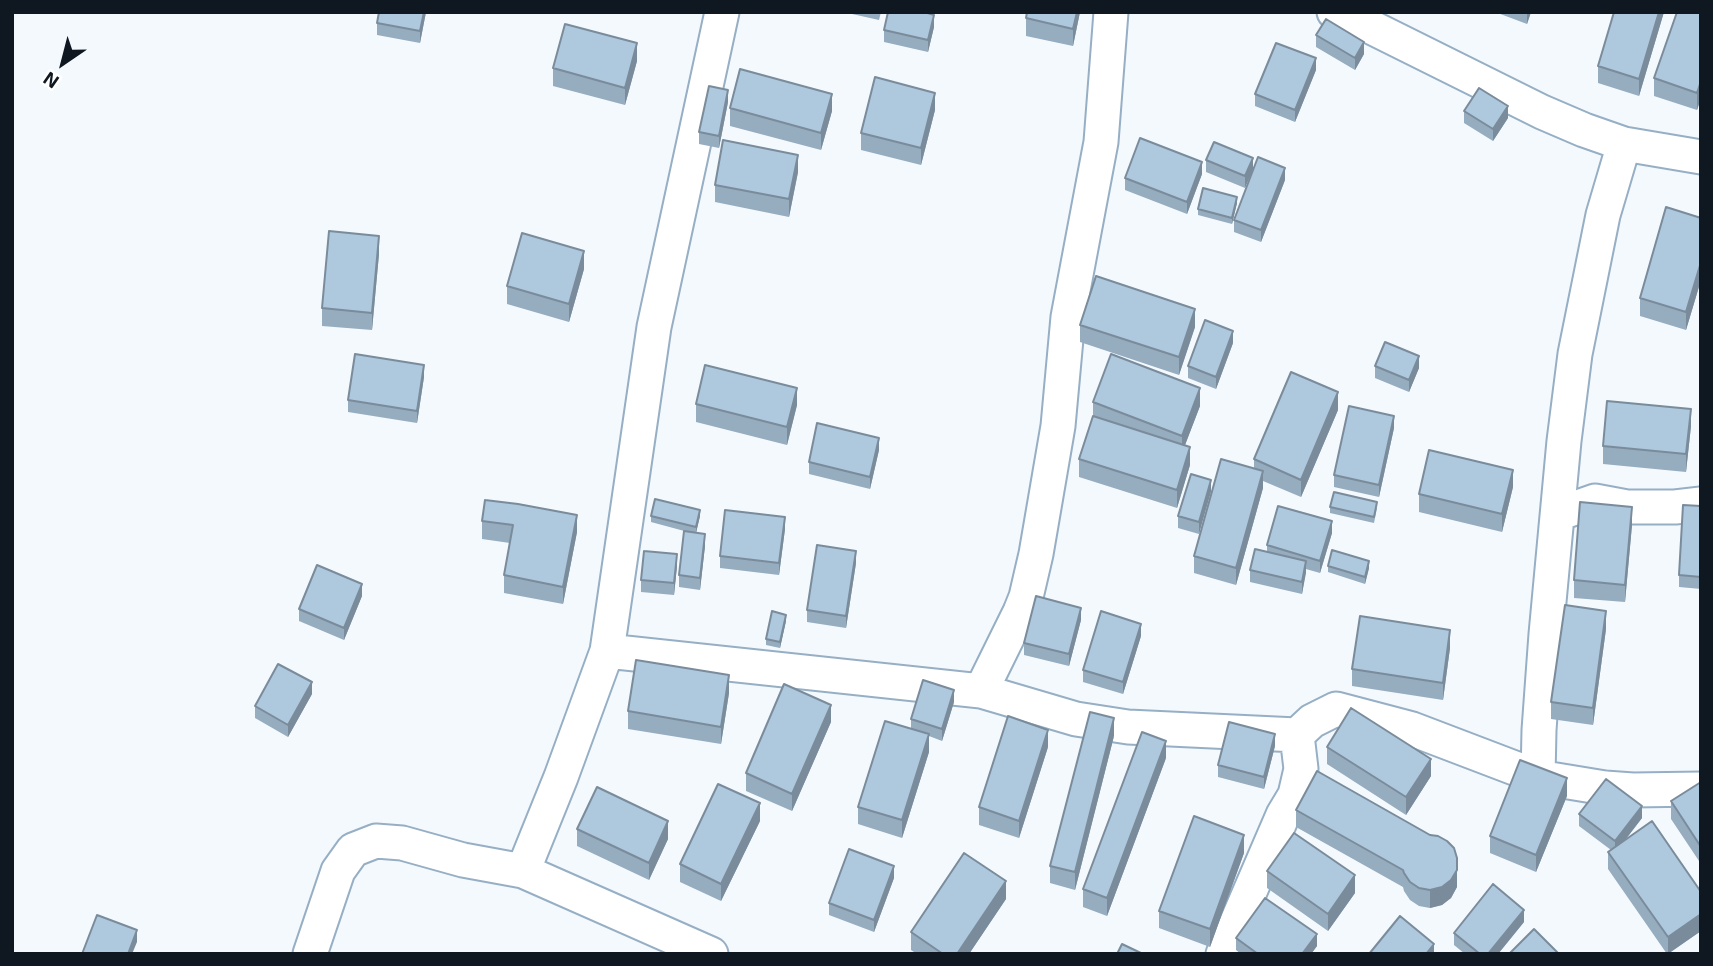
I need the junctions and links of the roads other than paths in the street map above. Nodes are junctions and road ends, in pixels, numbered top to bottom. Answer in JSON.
{"nodes":[{"id":1,"x":722,"y":12,"type":"edge"},
{"id":2,"x":1111,"y":12,"type":"edge"},
{"id":3,"x":1334,"y":12,"type":"edge"},
{"id":4,"x":1368,"y":19,"type":"edge"},
{"id":5,"x":1624,"y":144,"type":"junction"},
{"id":6,"x":1701,"y":157,"type":"edge"},
{"id":7,"x":1701,"y":504,"type":"edge"},
{"id":8,"x":1558,"y":514,"type":"junction"},
{"id":9,"x":607,"y":652,"type":"junction"},
{"id":10,"x":981,"y":691,"type":"junction"},
{"id":11,"x":1297,"y":736,"type":"junction"},
{"id":12,"x":1538,"y":777,"type":"junction"},
{"id":13,"x":1701,"y":789,"type":"edge"},
{"id":14,"x":523,"y":871,"type":"junction"},
{"id":15,"x":310,"y":954,"type":"edge"},
{"id":16,"x":712,"y":954,"type":"edge"},
{"id":17,"x":1223,"y":954,"type":"edge"}],
"edges":[{"from":1,"to":9,"type":"street"},
{"from":2,"to":10,"type":"street"},
{"from":3,"to":4,"type":"street"},
{"from":4,"to":5,"type":"street"},
{"from":5,"to":6,"type":"street"},
{"from":5,"to":8,"type":"street"},
{"from":7,"to":8,"type":"street"},
{"from":8,"to":12,"type":"street"},
{"from":9,"to":10,"type":"street"},
{"from":9,"to":14,"type":"street"},
{"from":10,"to":11,"type":"street"},
{"from":11,"to":12,"type":"street"},
{"from":11,"to":17,"type":"street"},
{"from":12,"to":13,"type":"street"},
{"from":14,"to":15,"type":"street"},
{"from":14,"to":16,"type":"street"}]}
